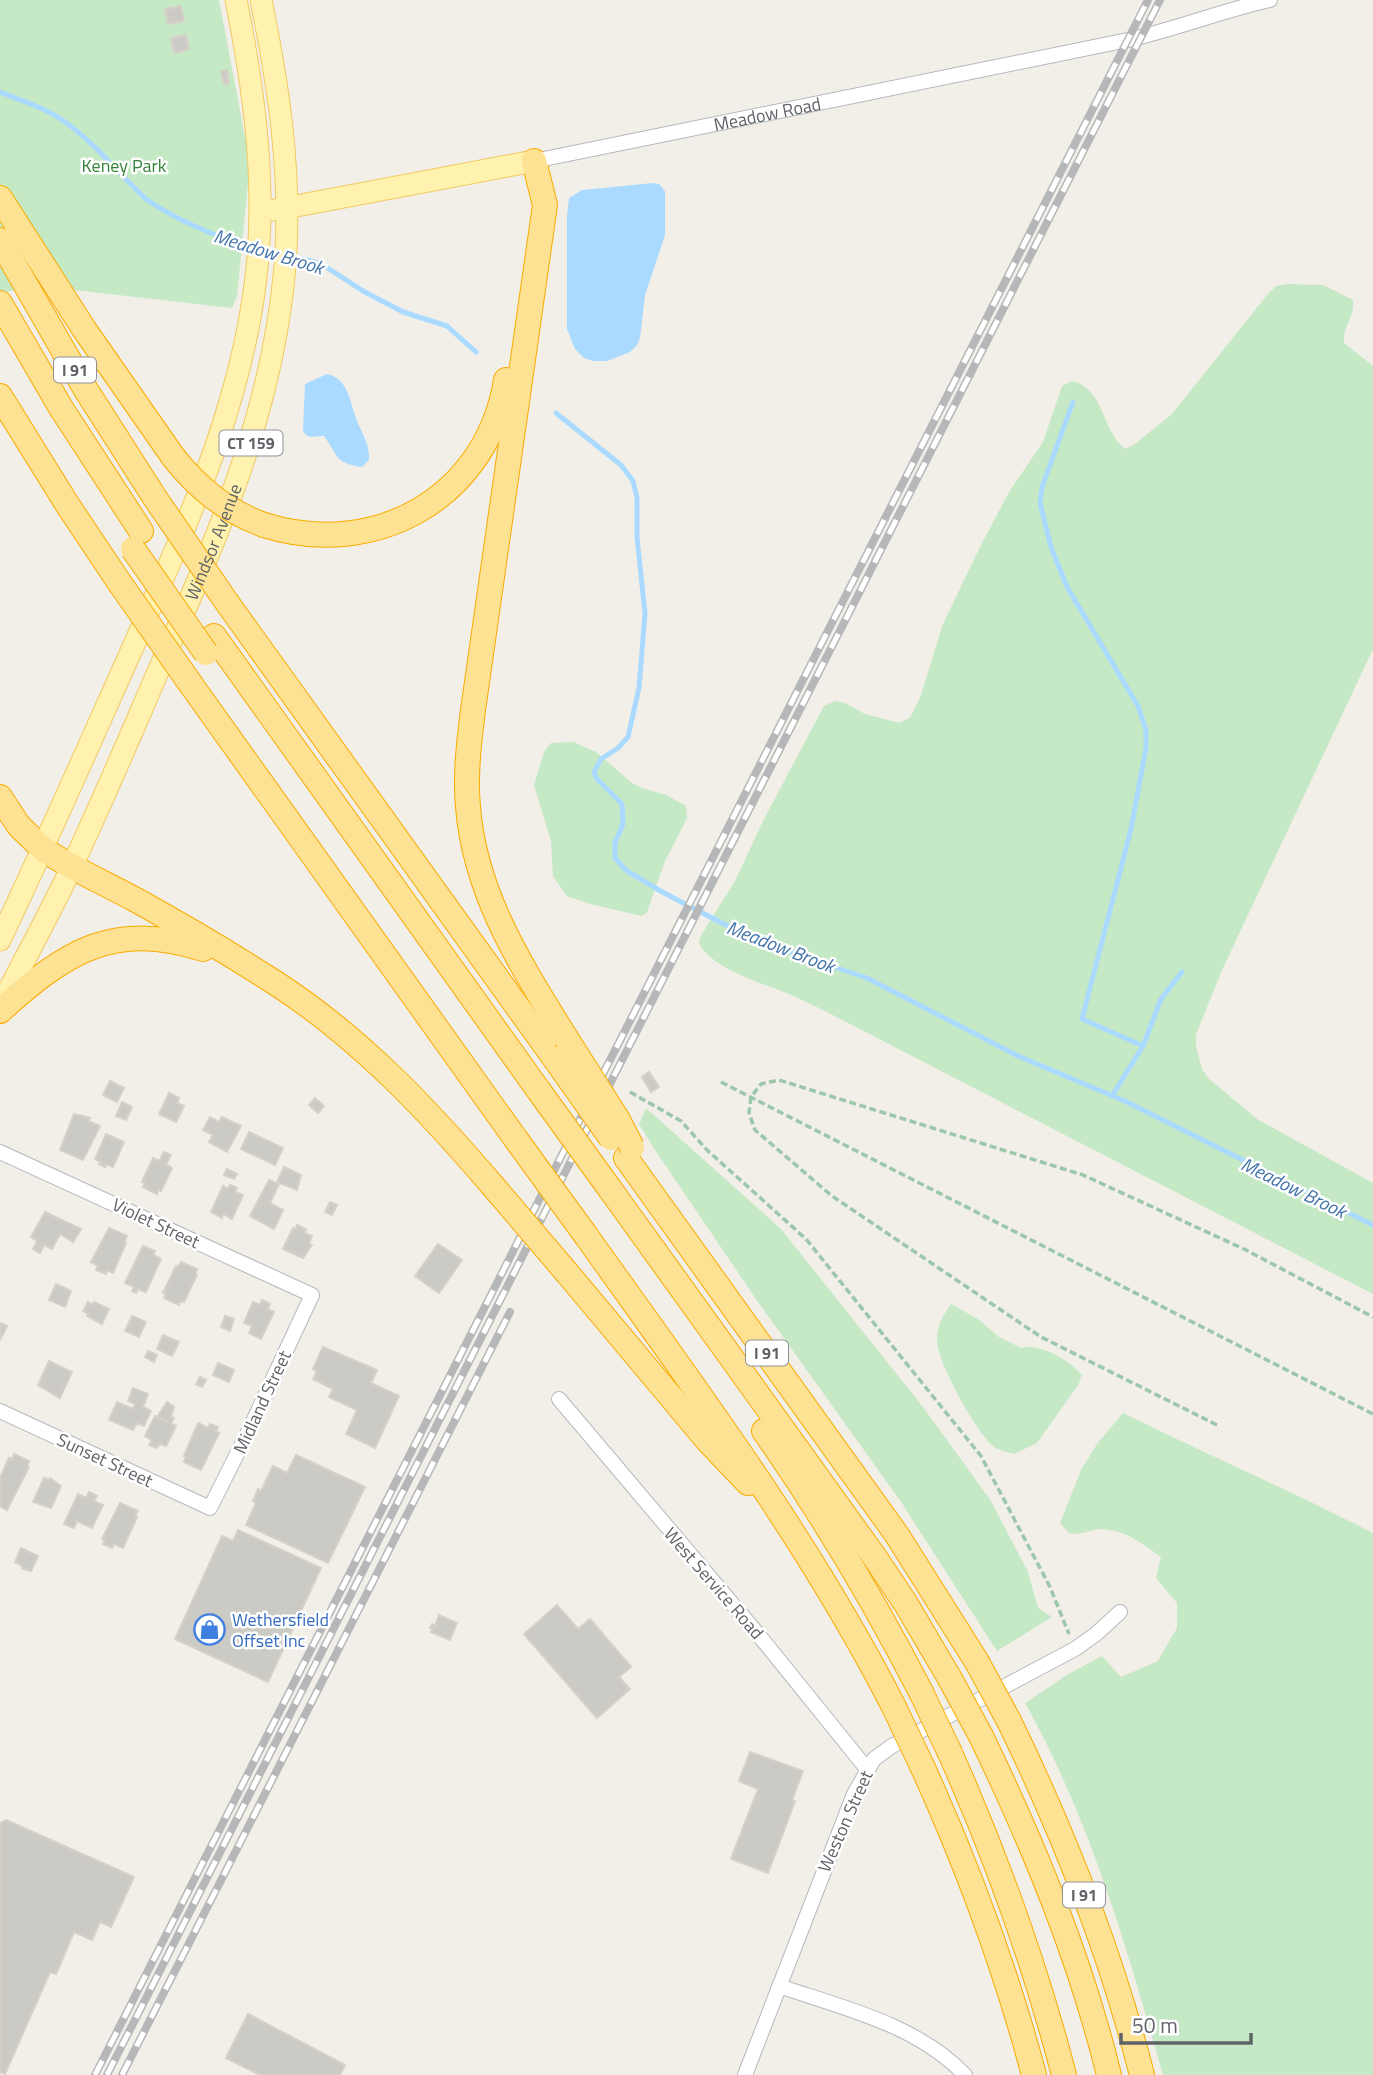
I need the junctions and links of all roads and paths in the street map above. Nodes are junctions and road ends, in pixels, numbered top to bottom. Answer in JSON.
{"nodes":[{"id":1,"x":1269,"y":0,"type":"edge"},
{"id":2,"x":262,"y":6,"type":"edge"},
{"id":3,"x":238,"y":8,"type":"edge"},
{"id":4,"x":534,"y":161,"type":"junction"},
{"id":5,"x":0,"y":198,"type":"edge"},
{"id":6,"x":288,"y":208,"type":"junction"},
{"id":7,"x":260,"y":213,"type":"junction"},
{"id":8,"x":0,"y":240,"type":"edge"},
{"id":9,"x":0,"y":303,"type":"edge"},
{"id":10,"x":0,"y":337,"type":"edge"},
{"id":11,"x":0,"y":396,"type":"edge"},
{"id":12,"x":137,"y":540,"type":"junction"},
{"id":13,"x":0,"y":797,"type":"edge"},
{"id":14,"x":43,"y":849,"type":"junction"},
{"id":15,"x":71,"y":866,"type":"junction"},
{"id":16,"x":0,"y":940,"type":"edge"},
{"id":17,"x":252,"y":968,"type":"junction"},
{"id":18,"x":0,"y":1008,"type":"edge"},
{"id":19,"x":560,"y":1049,"type":"junction"},
{"id":20,"x":721,"y":1082,"type":"dead end"},
{"id":21,"x":630,"y":1092,"type":"dead end"},
{"id":22,"x":751,"y":1097,"type":"junction"},
{"id":23,"x":0,"y":1152,"type":"edge"},
{"id":24,"x":606,"y":1198,"type":"junction"},
{"id":25,"x":312,"y":1295,"type":"joint"},
{"id":26,"x":1373,"y":1317,"type":"edge"},
{"id":27,"x":559,"y":1399,"type":"dead end"},
{"id":28,"x":0,"y":1411,"type":"edge"},
{"id":29,"x":1373,"y":1414,"type":"edge"},
{"id":30,"x":1217,"y":1426,"type":"dead end"},
{"id":31,"x":210,"y":1508,"type":"joint"},
{"id":32,"x":784,"y":1516,"type":"junction"},
{"id":33,"x":1120,"y":1612,"type":"dead end"},
{"id":34,"x":1075,"y":1648,"type":"junction"},
{"id":35,"x":867,"y":1769,"type":"junction"},
{"id":36,"x":779,"y":1986,"type":"junction"},
{"id":37,"x":745,"y":2075,"type":"edge"},
{"id":38,"x":965,"y":2075,"type":"edge"},
{"id":39,"x":1034,"y":2075,"type":"edge"},
{"id":40,"x":1064,"y":2075,"type":"edge"},
{"id":41,"x":1109,"y":2075,"type":"edge"},
{"id":42,"x":1142,"y":2075,"type":"edge"}],
"edges":[{"from":1,"to":4,"type":"street","name":"Meadow Road"},
{"from":2,"to":3,"type":"main road"},
{"from":2,"to":6,"type":"main road","name":"Windsor Avenue","number":"CT 159"},
{"from":3,"to":7,"type":"main road","name":"Windsor Avenue","number":"CT 159"},
{"from":4,"to":5,"type":"highway","bridge":true},
{"from":4,"to":6,"type":"main road","name":"Meadow Road"},
{"from":4,"to":19,"type":"highway"},
{"from":6,"to":7,"type":"main road","name":"Meadow Road"},
{"from":6,"to":15,"type":"main road","name":"Windsor Avenue","number":"CT 159"},
{"from":7,"to":14,"type":"main road","name":"Windsor Avenue","number":"CT 159"},
{"from":8,"to":19,"type":"highway","number":"I 91","bridge":true},
{"from":9,"to":12,"type":"highway"},
{"from":10,"to":12,"type":"highway"},
{"from":11,"to":32,"type":"highway","bridge":true},
{"from":12,"to":24,"type":"highway","bridge":true},
{"from":13,"to":14,"type":"highway"},
{"from":14,"to":15,"type":"highway"},
{"from":14,"to":16,"type":"main road","name":"Windsor Avenue","number":"CT 159"},
{"from":15,"to":17,"type":"highway"},
{"from":15,"to":18,"type":"main road","name":"Windsor Avenue","number":"CT 159"},
{"from":17,"to":18,"type":"highway"},
{"from":17,"to":32,"type":"highway","bridge":true},
{"from":19,"to":42,"type":"highway","number":"I 91","bridge":true},
{"from":20,"to":22,"type":"path"},
{"from":21,"to":34,"type":"path"},
{"from":22,"to":26,"type":"path"},
{"from":22,"to":29,"type":"path"},
{"from":22,"to":30,"type":"path"},
{"from":23,"to":25,"type":"street","name":"Violet Street"},
{"from":24,"to":40,"type":"highway","bridge":true},
{"from":24,"to":41,"type":"highway","bridge":true},
{"from":25,"to":31,"type":"street","name":"Midland Street"},
{"from":27,"to":35,"type":"street","name":"West Service Road"},
{"from":28,"to":31,"type":"street","name":"Sunset Street"},
{"from":32,"to":39,"type":"highway","bridge":true},
{"from":33,"to":34,"type":"street","name":"Weston Street"},
{"from":34,"to":35,"type":"street","name":"Weston Street"},
{"from":35,"to":36,"type":"street","name":"Weston Street"},
{"from":36,"to":37,"type":"street","name":"Weston Street"},
{"from":36,"to":38,"type":"street"}]}
